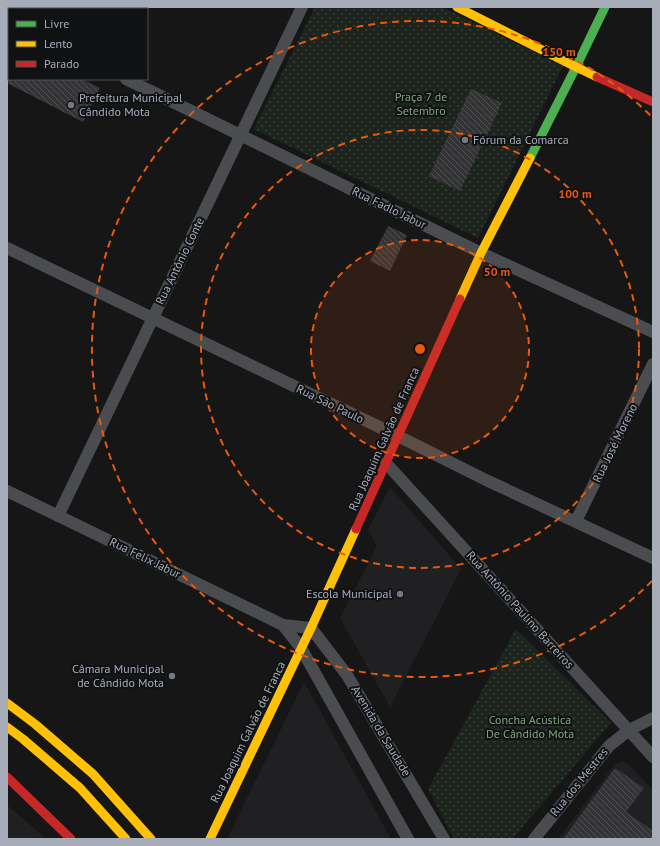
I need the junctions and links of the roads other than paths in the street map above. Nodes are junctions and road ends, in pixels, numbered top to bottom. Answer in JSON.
{"nodes":[{"id":1,"x":302,"y":7,"type":"edge"},
{"id":2,"x":457,"y":7,"type":"edge"},
{"id":3,"x":605,"y":7,"type":"edge"},
{"id":4,"x":576,"y":67,"type":"junction"},
{"id":5,"x":128,"y":80,"type":"edge"},
{"id":6,"x":653,"y":102,"type":"edge"},
{"id":7,"x":240,"y":135,"type":"junction"},
{"id":8,"x":7,"y":248,"type":"edge"},
{"id":9,"x":480,"y":252,"type":"junction"},
{"id":10,"x":153,"y":319,"type":"junction"},
{"id":11,"x":653,"y":332,"type":"edge"},
{"id":12,"x":653,"y":364,"type":"edge"},
{"id":13,"x":398,"y":436,"type":"junction"},
{"id":14,"x":386,"y":463,"type":"junction"},
{"id":15,"x":7,"y":491,"type":"edge"},
{"id":16,"x":58,"y":516,"type":"junction"},
{"id":17,"x":576,"y":521,"type":"junction"},
{"id":18,"x":653,"y":558,"type":"edge"},
{"id":19,"x":283,"y":625,"type":"junction"},
{"id":20,"x":311,"y":628,"type":"junction"},
{"id":21,"x":301,"y":648,"type":"junction"},
{"id":22,"x":7,"y":703,"type":"edge"},
{"id":23,"x":653,"y":718,"type":"edge"},
{"id":24,"x":7,"y":727,"type":"edge"},
{"id":25,"x":628,"y":730,"type":"junction"},
{"id":26,"x":653,"y":757,"type":"edge"},
{"id":27,"x":7,"y":777,"type":"edge"},
{"id":28,"x":442,"y":838,"type":"edge"},
{"id":29,"x":71,"y":839,"type":"edge"},
{"id":30,"x":126,"y":839,"type":"edge"},
{"id":31,"x":151,"y":839,"type":"edge"},
{"id":32,"x":210,"y":839,"type":"edge"},
{"id":33,"x":408,"y":839,"type":"edge"},
{"id":34,"x":534,"y":839,"type":"edge"}],
"edges":[{"from":1,"to":7,"type":"street","name":"Rua Antônio Conte"},
{"from":2,"to":4,"type":"street"},
{"from":3,"to":4,"type":"street","name":"Rua Joaquim Galvão de Franca"},
{"from":4,"to":6,"type":"street"},
{"from":4,"to":9,"type":"street","name":"Rua Joaquim Galvão de Franca"},
{"from":5,"to":7,"type":"street","name":"Rua Fadlo Jabur"},
{"from":7,"to":9,"type":"street","name":"Rua Fadlo Jabur"},
{"from":7,"to":10,"type":"street","name":"Rua Antônio Conte"},
{"from":8,"to":10,"type":"street","name":"Rua São Paulo"},
{"from":9,"to":11,"type":"street","name":"Rua Fadlo Jabur"},
{"from":9,"to":13,"type":"street","name":"Rua Joaquim Galvão de Franca"},
{"from":10,"to":13,"type":"street","name":"Rua São Paulo"},
{"from":10,"to":16,"type":"street","name":"Rua Antônio Conte"},
{"from":12,"to":17,"type":"street","name":"Rua José Moreno"},
{"from":13,"to":14,"type":"street","name":"Rua Joaquim Galvão de Franca"},
{"from":13,"to":17,"type":"street","name":"Rua São Paulo"},
{"from":14,"to":20,"type":"street","name":"Rua Joaquim Galvão de Franca"},
{"from":14,"to":25,"type":"street","name":"Rua Antônio Paulino Barreiros"},
{"from":15,"to":16,"type":"street","name":"Rua Felix Jabur"},
{"from":16,"to":19,"type":"street","name":"Rua Felix Jabur"},
{"from":17,"to":18,"type":"street","name":"Rua São Paulo"},
{"from":19,"to":20,"type":"street","name":"Rua Felix Jabur"},
{"from":19,"to":21,"type":"street","name":"Rua Felix Jabur"},
{"from":20,"to":21,"type":"street","name":"Rua Joaquim Galvão de Franca"},
{"from":20,"to":28,"type":"street","name":"Avenida da Saudade"},
{"from":21,"to":32,"type":"street","name":"Rua Joaquim Galvão de Franca"},
{"from":21,"to":33,"type":"street"},
{"from":22,"to":31,"type":"street"},
{"from":23,"to":25,"type":"street","name":"Rua dos Mestres"},
{"from":24,"to":30,"type":"street"},
{"from":25,"to":26,"type":"street","name":"Rua Antônio Paulino Barreiros"},
{"from":25,"to":34,"type":"street","name":"Rua dos Mestres"},
{"from":27,"to":29,"type":"street"}]}
